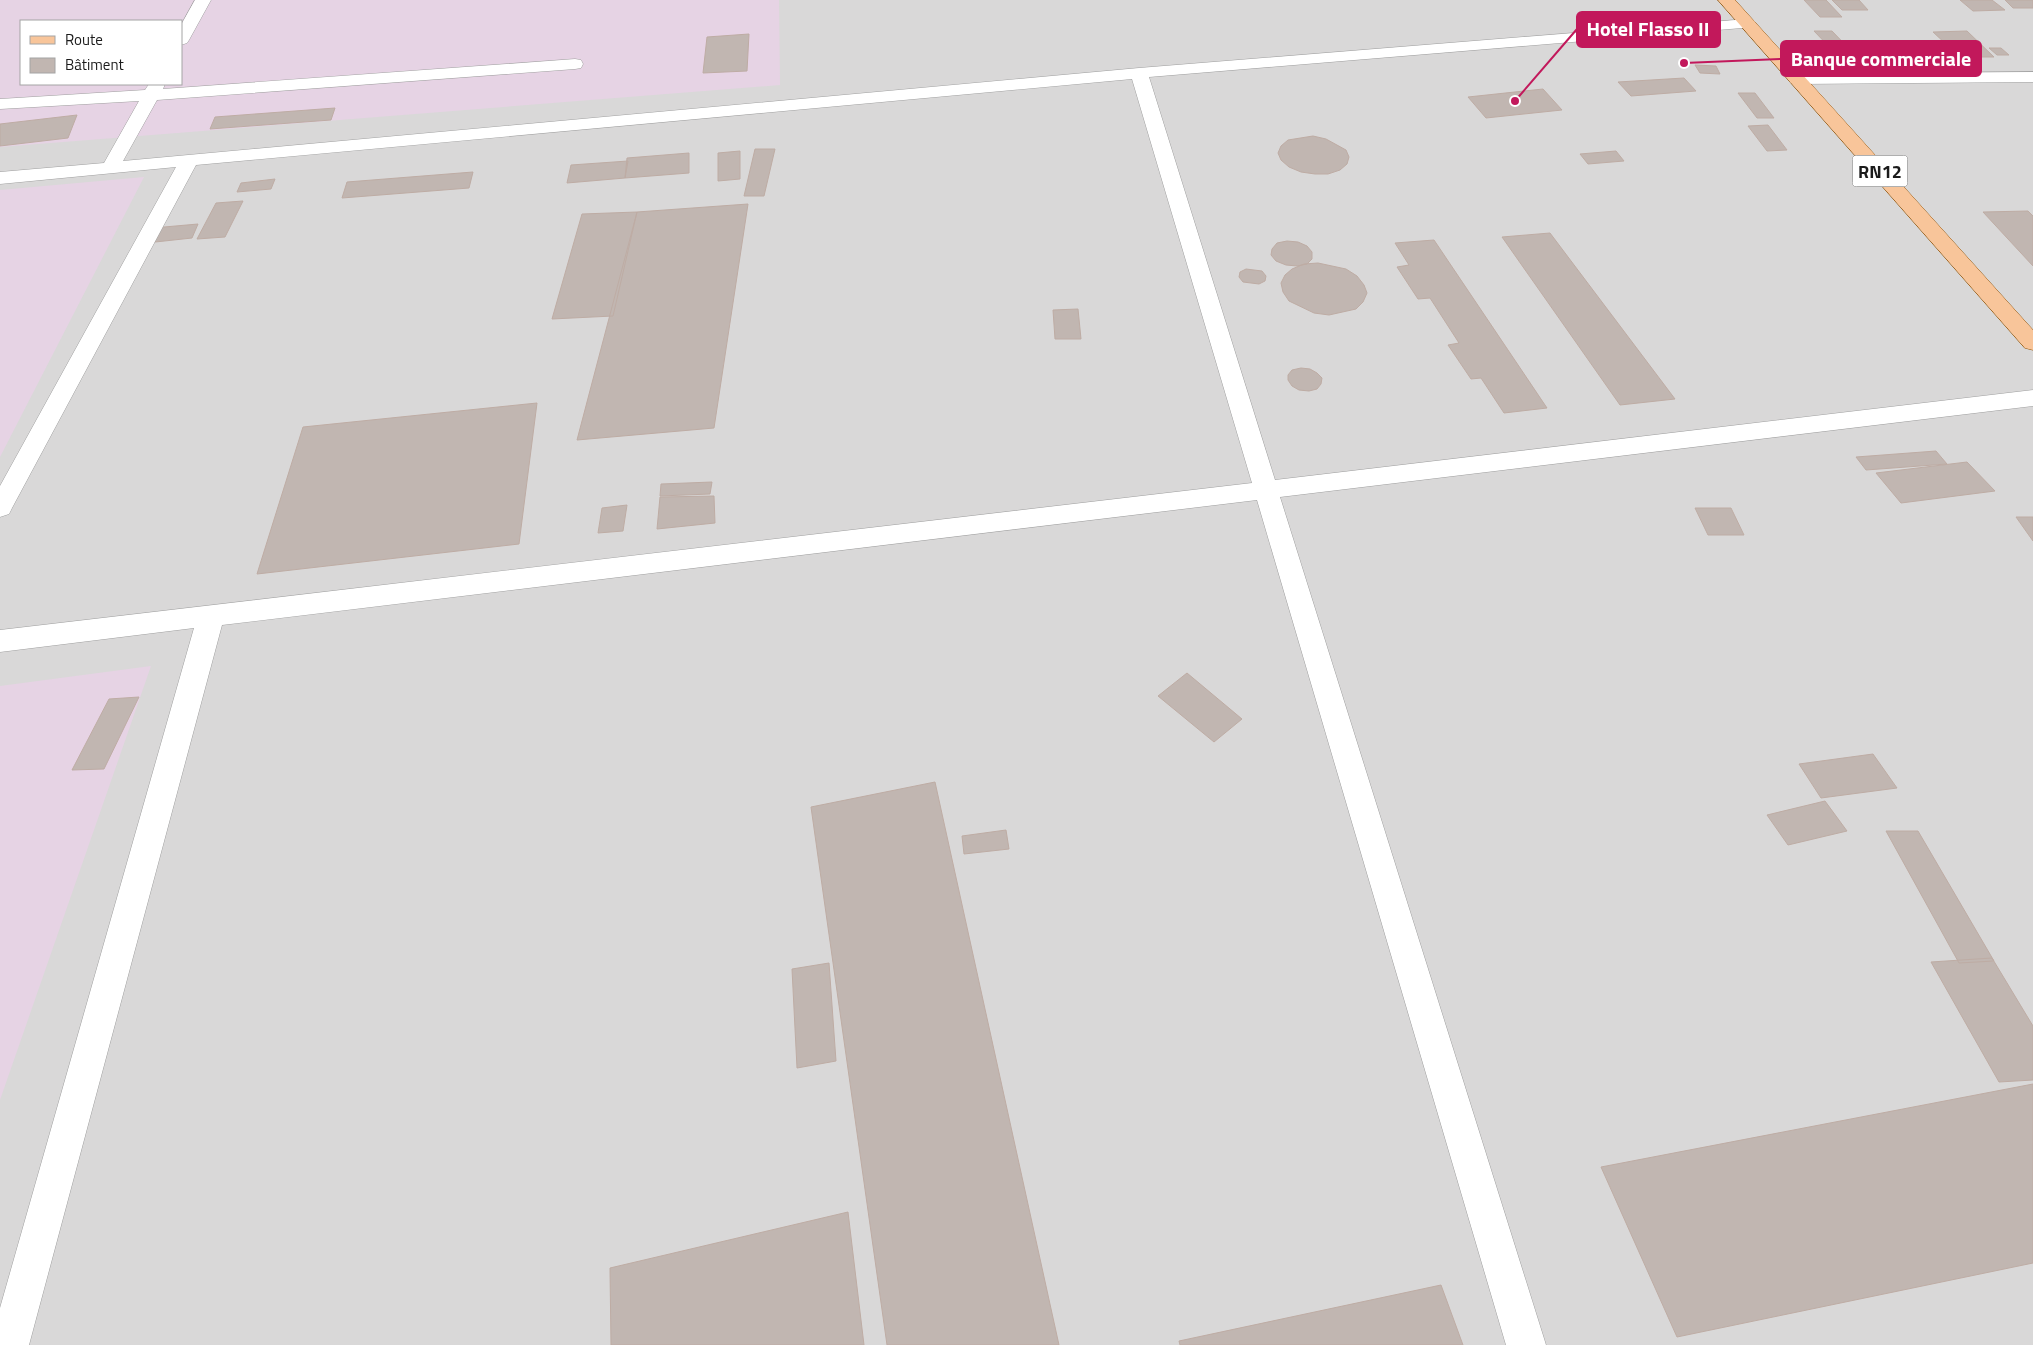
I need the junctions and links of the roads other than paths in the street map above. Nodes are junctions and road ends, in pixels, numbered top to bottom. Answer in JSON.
{"nodes":[{"id":1,"x":203,"y":0,"type":"edge"},
{"id":2,"x":1726,"y":0,"type":"edge"},
{"id":3,"x":1748,"y":24,"type":"junction"},
{"id":4,"x":182,"y":38,"type":"edge"},
{"id":5,"x":575,"y":64,"type":"dead end"},
{"id":6,"x":1139,"y":73,"type":"junction"},
{"id":7,"x":2033,"y":77,"type":"edge"},
{"id":8,"x":1797,"y":79,"type":"junction"},
{"id":9,"x":154,"y":90,"type":"edge"},
{"id":10,"x":0,"y":104,"type":"edge"},
{"id":11,"x":189,"y":161,"type":"junction"},
{"id":12,"x":110,"y":168,"type":"junction"},
{"id":13,"x":0,"y":178,"type":"edge"},
{"id":14,"x":2033,"y":343,"type":"edge"},
{"id":15,"x":2033,"y":398,"type":"edge"},
{"id":16,"x":1265,"y":489,"type":"junction"},
{"id":17,"x":0,"y":508,"type":"edge"},
{"id":18,"x":211,"y":616,"type":"junction"},
{"id":19,"x":0,"y":641,"type":"edge"},
{"id":20,"x":9,"y":1345,"type":"edge"},
{"id":21,"x":1526,"y":1345,"type":"edge"}],
"edges":[{"from":1,"to":4,"type":"street"},
{"from":2,"to":3,"type":"main road","number":"RN12"},
{"from":3,"to":6,"type":"street"},
{"from":3,"to":8,"type":"main road","number":"RN12"},
{"from":5,"to":9,"type":"street"},
{"from":6,"to":11,"type":"street"},
{"from":6,"to":16,"type":"street"},
{"from":7,"to":8,"type":"street"},
{"from":8,"to":14,"type":"main road","number":"RN12"},
{"from":9,"to":10,"type":"street"},
{"from":9,"to":12,"type":"street"},
{"from":11,"to":12,"type":"street"},
{"from":11,"to":17,"type":"street"},
{"from":12,"to":13,"type":"street"},
{"from":15,"to":16,"type":"street"},
{"from":16,"to":18,"type":"street"},
{"from":16,"to":21,"type":"street"},
{"from":18,"to":19,"type":"street"},
{"from":18,"to":20,"type":"street"}]}
